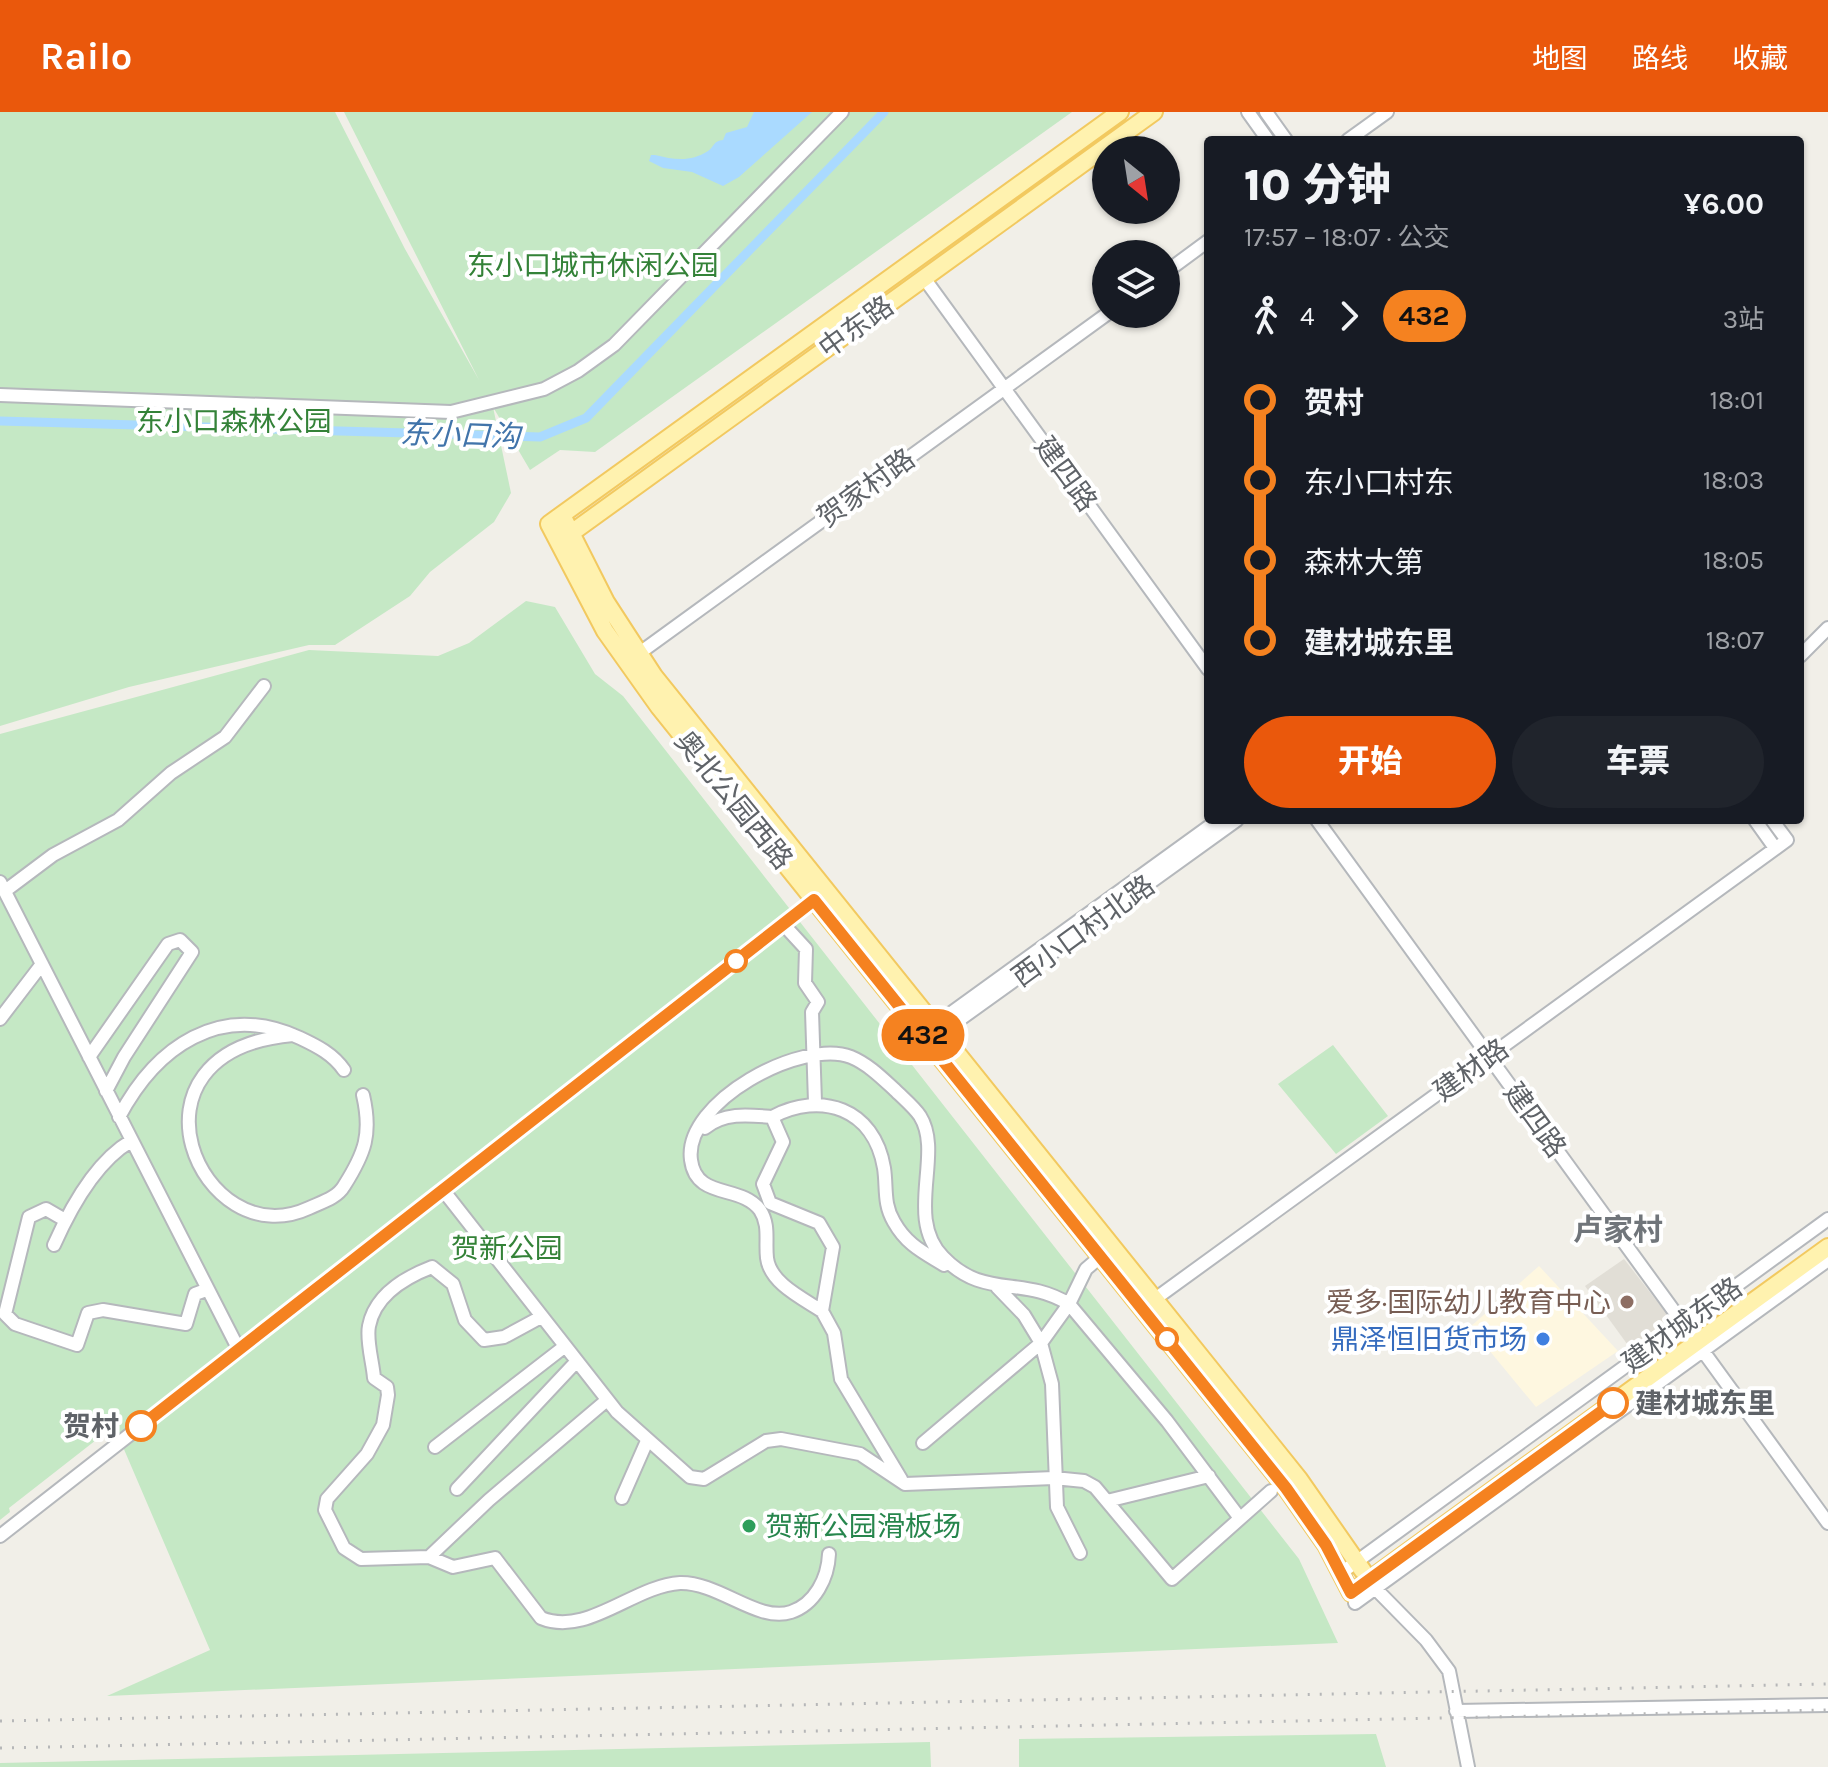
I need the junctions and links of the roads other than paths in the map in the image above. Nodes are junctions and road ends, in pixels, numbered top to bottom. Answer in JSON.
{"nodes":[{"id":1,"x":842,"y":112,"type":"edge"},
{"id":2,"x":1120,"y":112,"type":"edge"},
{"id":3,"x":1154,"y":112,"type":"edge"},
{"id":4,"x":1248,"y":112,"type":"edge"},
{"id":5,"x":1266,"y":112,"type":"edge"},
{"id":6,"x":1387,"y":112,"type":"edge"},
{"id":7,"x":1265,"y":136,"type":"edge"},
{"id":8,"x":1283,"y":136,"type":"edge"},
{"id":9,"x":1354,"y":136,"type":"edge"},
{"id":10,"x":1204,"y":244,"type":"edge"},
{"id":11,"x":1180,"y":262,"type":"edge"},
{"id":12,"x":924,"y":278,"type":"junction"},
{"id":13,"x":1092,"y":325,"type":"edge"},
{"id":14,"x":1004,"y":389,"type":"junction"},
{"id":15,"x":0,"y":395,"type":"edge"},
{"id":16,"x":555,"y":520,"type":"joint"},
{"id":17,"x":564,"y":538,"type":"junction"},
{"id":18,"x":1828,"y":628,"type":"edge"},
{"id":19,"x":1804,"y":652,"type":"edge"},
{"id":20,"x":631,"y":658,"type":"junction"},
{"id":21,"x":1204,"y":664,"type":"edge"},
{"id":22,"x":264,"y":686,"type":"dead end"},
{"id":23,"x":1213,"y":824,"type":"edge"},
{"id":24,"x":1231,"y":824,"type":"edge"},
{"id":25,"x":1320,"y":824,"type":"edge"},
{"id":26,"x":1758,"y":824,"type":"edge"},
{"id":27,"x":1775,"y":824,"type":"edge"},
{"id":28,"x":1775,"y":848,"type":"junction"},
{"id":29,"x":2,"y":887,"type":"edge"},
{"id":30,"x":820,"y":895,"type":"junction"},
{"id":31,"x":783,"y":924,"type":"junction"},
{"id":32,"x":42,"y":964,"type":"junction"},
{"id":33,"x":0,"y":1019,"type":"edge"},
{"id":34,"x":932,"y":1034,"type":"junction"},
{"id":35,"x":293,"y":1035,"type":"junction"},
{"id":36,"x":813,"y":1052,"type":"junction"},
{"id":37,"x":89,"y":1057,"type":"junction"},
{"id":38,"x":1489,"y":1057,"type":"junction"},
{"id":39,"x":344,"y":1070,"type":"dead end"},
{"id":40,"x":106,"y":1091,"type":"junction"},
{"id":41,"x":363,"y":1095,"type":"dead end"},
{"id":42,"x":815,"y":1102,"type":"junction"},
{"id":43,"x":119,"y":1117,"type":"junction"},
{"id":44,"x":772,"y":1117,"type":"junction"},
{"id":45,"x":693,"y":1138,"type":"junction"},
{"id":46,"x":131,"y":1141,"type":"junction"},
{"id":47,"x":443,"y":1190,"type":"junction"},
{"id":48,"x":1828,"y":1219,"type":"edge"},
{"id":49,"x":65,"y":1220,"type":"junction"},
{"id":50,"x":1828,"y":1233,"type":"edge"},
{"id":51,"x":54,"y":1245,"type":"dead end"},
{"id":52,"x":1828,"y":1247,"type":"edge"},
{"id":53,"x":1100,"y":1257,"type":"junction"},
{"id":54,"x":1828,"y":1260,"type":"edge"},
{"id":55,"x":969,"y":1279,"type":"junction"},
{"id":56,"x":997,"y":1287,"type":"junction"},
{"id":57,"x":206,"y":1290,"type":"junction"},
{"id":58,"x":1155,"y":1299,"type":"junction"},
{"id":59,"x":1069,"y":1304,"type":"junction"},
{"id":60,"x":822,"y":1311,"type":"junction"},
{"id":61,"x":541,"y":1317,"type":"junction"},
{"id":62,"x":1693,"y":1337,"type":"junction"},
{"id":63,"x":1041,"y":1343,"type":"junction"},
{"id":64,"x":564,"y":1347,"type":"junction"},
{"id":65,"x":239,"y":1350,"type":"junction"},
{"id":66,"x":576,"y":1362,"type":"junction"},
{"id":67,"x":607,"y":1400,"type":"junction"},
{"id":68,"x":647,"y":1441,"type":"junction"},
{"id":69,"x":923,"y":1443,"type":"dead end"},
{"id":70,"x":435,"y":1447,"type":"dead end"},
{"id":71,"x":1209,"y":1476,"type":"junction"},
{"id":72,"x":1054,"y":1478,"type":"junction"},
{"id":73,"x":905,"y":1484,"type":"junction"},
{"id":74,"x":457,"y":1489,"type":"dead end"},
{"id":75,"x":1271,"y":1491,"type":"dead end"},
{"id":76,"x":622,"y":1498,"type":"dead end"},
{"id":77,"x":1107,"y":1501,"type":"junction"},
{"id":78,"x":1239,"y":1517,"type":"junction"},
{"id":79,"x":1828,"y":1523,"type":"edge"},
{"id":80,"x":0,"y":1536,"type":"edge"},
{"id":81,"x":1080,"y":1553,"type":"dead end"},
{"id":82,"x":829,"y":1554,"type":"dead end"},
{"id":83,"x":429,"y":1557,"type":"junction"},
{"id":84,"x":1361,"y":1585,"type":"junction"},
{"id":85,"x":1828,"y":1705,"type":"edge"},
{"id":86,"x":1456,"y":1711,"type":"junction"},
{"id":87,"x":1468,"y":1767,"type":"edge"}],
"edges":[{"from":1,"to":15,"type":"street"},
{"from":2,"to":16,"type":"main road","name":"中东路"},
{"from":3,"to":12,"type":"main road","name":"中东路"},
{"from":4,"to":7,"type":"street"},
{"from":5,"to":8,"type":"street"},
{"from":6,"to":9,"type":"street"},
{"from":10,"to":11,"type":"street"},
{"from":12,"to":14,"type":"street","name":"建四路"},
{"from":12,"to":17,"type":"main road","name":"中东路"},
{"from":13,"to":14,"type":"street","name":"贺家村路"},
{"from":14,"to":20,"type":"street","name":"贺家村路"},
{"from":14,"to":21,"type":"street","name":"建四路"},
{"from":16,"to":17,"type":"main road","name":"奥北公园西路"},
{"from":17,"to":20,"type":"main road","name":"奥北公园西路"},
{"from":18,"to":19,"type":"street"},
{"from":20,"to":30,"type":"main road","name":"奥北公园西路"},
{"from":22,"to":29,"type":"street"},
{"from":23,"to":34,"type":"street","name":"西小口村北路"},
{"from":24,"to":34,"type":"street","name":"西小口村北路"},
{"from":25,"to":38,"type":"street","name":"建四路"},
{"from":26,"to":28,"type":"street"},
{"from":27,"to":28,"type":"street","name":"建材路"},
{"from":28,"to":38,"type":"street","name":"建材路"},
{"from":29,"to":32,"type":"street"},
{"from":30,"to":31,"type":"street"},
{"from":30,"to":34,"type":"main road","name":"奥北公园西路"},
{"from":31,"to":36,"type":"street"},
{"from":31,"to":47,"type":"street"},
{"from":32,"to":33,"type":"street"},
{"from":32,"to":37,"type":"street"},
{"from":34,"to":53,"type":"main road","name":"奥北公园西路"},
{"from":34,"to":58,"type":"main road","name":"奥北公园西路"},
{"from":35,"to":39,"type":"street"},
{"from":35,"to":41,"type":"street"},
{"from":35,"to":43,"type":"street"},
{"from":36,"to":42,"type":"street"},
{"from":36,"to":45,"type":"street"},
{"from":36,"to":55,"type":"street"},
{"from":37,"to":40,"type":"street"},
{"from":37,"to":40,"type":"street"},
{"from":38,"to":58,"type":"street","name":"建材路"},
{"from":38,"to":62,"type":"street","name":"建四路"},
{"from":40,"to":43,"type":"street"},
{"from":42,"to":44,"type":"street"},
{"from":42,"to":55,"type":"street"},
{"from":43,"to":46,"type":"street"},
{"from":44,"to":45,"type":"street"},
{"from":44,"to":60,"type":"street"},
{"from":45,"to":60,"type":"street"},
{"from":46,"to":49,"type":"street"},
{"from":46,"to":57,"type":"street"},
{"from":47,"to":61,"type":"street"},
{"from":47,"to":65,"type":"street"},
{"from":48,"to":62,"type":"street","name":"建材城东路"},
{"from":49,"to":51,"type":"street"},
{"from":49,"to":57,"type":"street"},
{"from":50,"to":62,"type":"main road","name":"建材城东路"},
{"from":52,"to":62,"type":"main road","name":"建材城东路"},
{"from":53,"to":59,"type":"street"},
{"from":53,"to":84,"type":"main road","name":"奥北公园西路"},
{"from":54,"to":62,"type":"street","name":"建材城东路"},
{"from":55,"to":56,"type":"street"},
{"from":56,"to":59,"type":"street"},
{"from":56,"to":63,"type":"street"},
{"from":57,"to":65,"type":"street"},
{"from":58,"to":84,"type":"main road","name":"奥北公园西路"},
{"from":59,"to":63,"type":"street"},
{"from":59,"to":71,"type":"street"},
{"from":60,"to":73,"type":"street"},
{"from":61,"to":64,"type":"street"},
{"from":61,"to":83,"type":"street"},
{"from":62,"to":79,"type":"street","name":"建四路"},
{"from":62,"to":84,"type":"main road","name":"建材城东路"},
{"from":63,"to":69,"type":"street"},
{"from":63,"to":72,"type":"street"},
{"from":64,"to":66,"type":"street"},
{"from":64,"to":70,"type":"street"},
{"from":65,"to":80,"type":"street"},
{"from":66,"to":67,"type":"street"},
{"from":66,"to":74,"type":"street"},
{"from":67,"to":68,"type":"street"},
{"from":67,"to":83,"type":"street"},
{"from":68,"to":73,"type":"street"},
{"from":68,"to":76,"type":"street"},
{"from":71,"to":77,"type":"street"},
{"from":71,"to":78,"type":"street"},
{"from":72,"to":73,"type":"street"},
{"from":72,"to":77,"type":"street"},
{"from":72,"to":81,"type":"street"},
{"from":75,"to":78,"type":"street"},
{"from":77,"to":78,"type":"street"},
{"from":82,"to":83,"type":"street"},
{"from":84,"to":86,"type":"street"},
{"from":85,"to":86,"type":"street"},
{"from":86,"to":87,"type":"street"}]}
